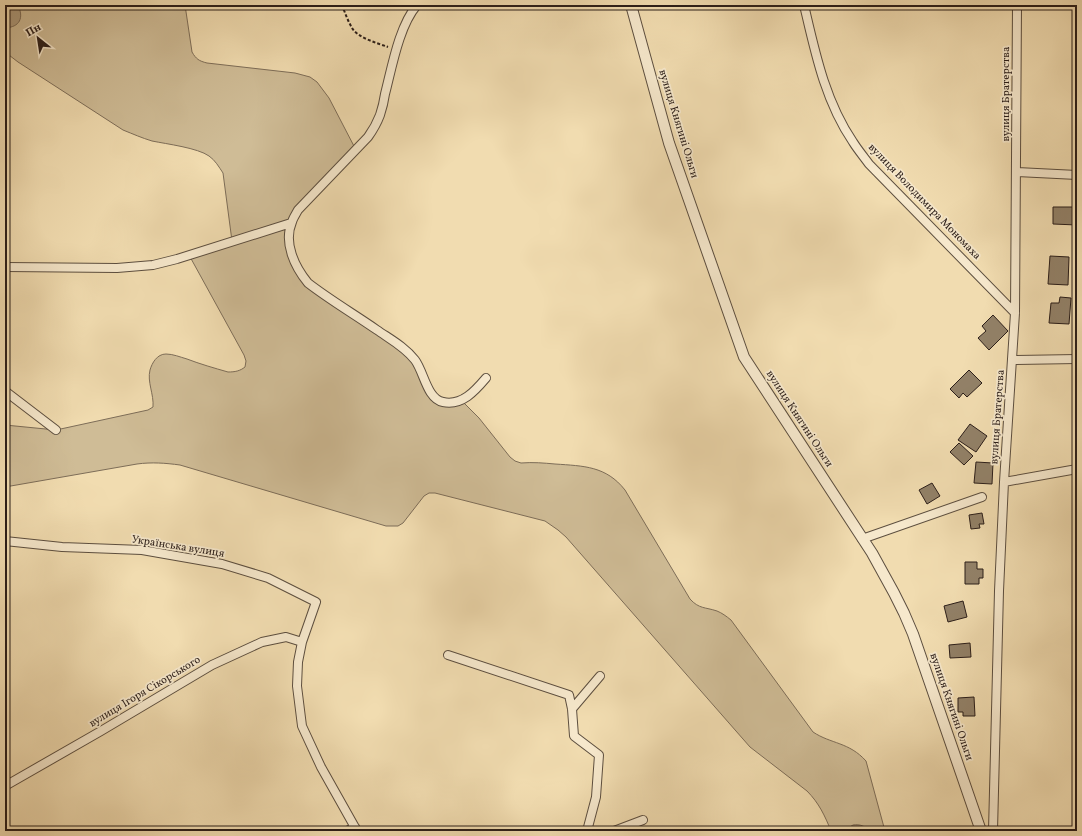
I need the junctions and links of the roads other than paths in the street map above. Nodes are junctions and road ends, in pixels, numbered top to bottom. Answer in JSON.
{"nodes":[{"id":1,"x":417,"y":5,"type":"edge"},
{"id":2,"x":631,"y":5,"type":"edge"},
{"id":3,"x":804,"y":5,"type":"edge"},
{"id":4,"x":1017,"y":5,"type":"edge"},
{"id":5,"x":1017,"y":172,"type":"junction"},
{"id":6,"x":1077,"y":175,"type":"edge"},
{"id":7,"x":291,"y":223,"type":"junction"},
{"id":8,"x":5,"y":267,"type":"edge"},
{"id":9,"x":1016,"y":313,"type":"junction"},
{"id":10,"x":1077,"y":359,"type":"edge"},
{"id":11,"x":1012,"y":360,"type":"junction"},
{"id":12,"x":486,"y":378,"type":"dead end"},
{"id":13,"x":5,"y":391,"type":"edge"},
{"id":14,"x":56,"y":430,"type":"dead end"},
{"id":15,"x":1077,"y":468,"type":"edge"},
{"id":16,"x":1004,"y":482,"type":"junction"},
{"id":17,"x":982,"y":497,"type":"dead end"},
{"id":18,"x":862,"y":538,"type":"junction"},
{"id":19,"x":5,"y":541,"type":"edge"},
{"id":20,"x":302,"y":642,"type":"junction"},
{"id":21,"x":448,"y":655,"type":"dead end"},
{"id":22,"x":600,"y":676,"type":"dead end"},
{"id":23,"x":572,"y":709,"type":"junction"},
{"id":24,"x":5,"y":786,"type":"edge"},
{"id":25,"x":643,"y":820,"type":"dead end"},
{"id":26,"x":353,"y":830,"type":"edge"},
{"id":27,"x":587,"y":831,"type":"edge"},
{"id":28,"x":614,"y":831,"type":"edge"},
{"id":29,"x":981,"y":831,"type":"edge"},
{"id":30,"x":993,"y":831,"type":"edge"}],
"edges":[{"from":1,"to":7,"type":"street"},
{"from":2,"to":18,"type":"street","name":"вулиця Княгині Ольги"},
{"from":3,"to":9,"type":"street","name":"вулиця Володимира Мономаха"},
{"from":4,"to":5,"type":"street","name":"вулиця Братерства"},
{"from":5,"to":6,"type":"street"},
{"from":5,"to":9,"type":"street","name":"вулиця Братерства"},
{"from":7,"to":8,"type":"street"},
{"from":7,"to":12,"type":"street"},
{"from":9,"to":11,"type":"street","name":"вулиця Братерства"},
{"from":10,"to":11,"type":"street"},
{"from":11,"to":16,"type":"street","name":"вулиця Братерства"},
{"from":13,"to":14,"type":"street"},
{"from":15,"to":16,"type":"street"},
{"from":16,"to":30,"type":"street","name":"вулиця Братерства"},
{"from":17,"to":18,"type":"street"},
{"from":18,"to":29,"type":"street","name":"вулиця Княгині Ольги"},
{"from":19,"to":20,"type":"street","name":"Українська вулиця"},
{"from":20,"to":24,"type":"street","name":"вулиця Ігоря Сікорського"},
{"from":20,"to":26,"type":"street"},
{"from":21,"to":23,"type":"street"},
{"from":22,"to":23,"type":"street"},
{"from":23,"to":27,"type":"street"},
{"from":25,"to":28,"type":"street"}]}
